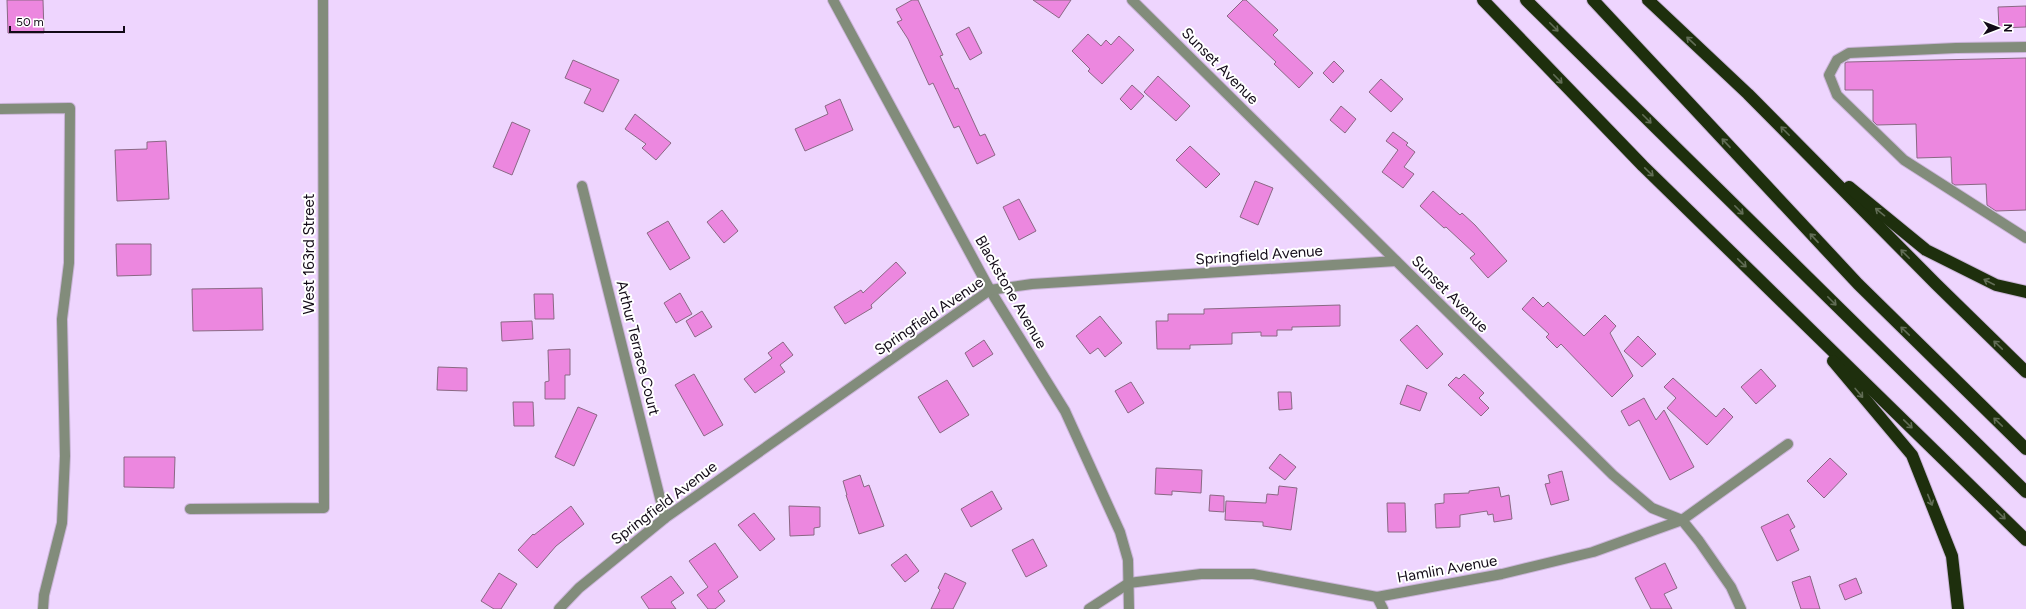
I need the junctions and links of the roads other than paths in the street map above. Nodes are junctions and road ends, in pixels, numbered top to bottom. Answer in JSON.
{"nodes":[{"id":1,"x":323,"y":0,"type":"edge"},
{"id":2,"x":833,"y":0,"type":"edge"},
{"id":3,"x":1132,"y":0,"type":"edge"},
{"id":4,"x":1483,"y":0,"type":"edge"},
{"id":5,"x":1526,"y":0,"type":"edge"},
{"id":6,"x":1593,"y":0,"type":"edge"},
{"id":7,"x":1648,"y":0,"type":"edge"},
{"id":8,"x":2026,"y":47,"type":"edge"},
{"id":9,"x":0,"y":109,"type":"edge"},
{"id":10,"x":1798,"y":145,"type":"junction"},
{"id":11,"x":582,"y":186,"type":"dead end"},
{"id":12,"x":2026,"y":238,"type":"edge"},
{"id":13,"x":1396,"y":261,"type":"junction"},
{"id":14,"x":990,"y":290,"type":"junction"},
{"id":15,"x":2026,"y":292,"type":"edge"},
{"id":16,"x":1790,"y":309,"type":"junction"},
{"id":17,"x":2026,"y":372,"type":"edge"},
{"id":18,"x":1788,"y":444,"type":"dead end"},
{"id":19,"x":2026,"y":449,"type":"edge"},
{"id":20,"x":2026,"y":492,"type":"edge"},
{"id":21,"x":190,"y":509,"type":"dead end"},
{"id":22,"x":665,"y":518,"type":"junction"},
{"id":23,"x":1682,"y":520,"type":"junction"},
{"id":24,"x":2026,"y":540,"type":"edge"},
{"id":25,"x":1129,"y":583,"type":"junction"},
{"id":26,"x":1377,"y":596,"type":"junction"},
{"id":27,"x":43,"y":609,"type":"edge"},
{"id":28,"x":559,"y":609,"type":"edge"},
{"id":29,"x":1089,"y":609,"type":"edge"},
{"id":30,"x":1128,"y":609,"type":"edge"},
{"id":31,"x":1382,"y":609,"type":"edge"},
{"id":32,"x":1741,"y":609,"type":"edge"},
{"id":33,"x":1958,"y":609,"type":"edge"}],
"edges":[{"from":1,"to":21,"type":"street","name":"West 163rd Street"},
{"from":2,"to":14,"type":"street","name":"Blackstone Avenue"},
{"from":3,"to":13,"type":"street","name":"Sunset Avenue"},
{"from":4,"to":16,"type":"highway","one_way":true},
{"from":5,"to":20,"type":"highway","one_way":true},
{"from":19,"to":6,"type":"highway","one_way":true},
{"from":10,"to":7,"type":"highway","one_way":true},
{"from":8,"to":12,"type":"street"},
{"from":9,"to":27,"type":"street"},
{"from":15,"to":10,"type":"highway","one_way":true},
{"from":17,"to":10,"type":"highway","one_way":true},
{"from":11,"to":22,"type":"street","name":"Arthur Terrace Court"},
{"from":13,"to":14,"type":"street","name":"Springfield Avenue"},
{"from":13,"to":23,"type":"street","name":"Sunset Avenue"},
{"from":14,"to":22,"type":"street","name":"Springfield Avenue"},
{"from":14,"to":25,"type":"street","name":"Blackstone Avenue"},
{"from":16,"to":24,"type":"highway","one_way":true},
{"from":16,"to":33,"type":"highway","one_way":true},
{"from":18,"to":23,"type":"street","name":"Hamlin Avenue"},
{"from":22,"to":28,"type":"street","name":"Springfield Avenue"},
{"from":23,"to":26,"type":"street","name":"Hamlin Avenue"},
{"from":23,"to":32,"type":"street","name":"Sunset Avenue"},
{"from":25,"to":26,"type":"street","name":"Hamlin Avenue"},
{"from":25,"to":29,"type":"street","name":"Hamlin Avenue"},
{"from":25,"to":30,"type":"street","name":"Blackstone Avenue"},
{"from":26,"to":31,"type":"street"}]}
